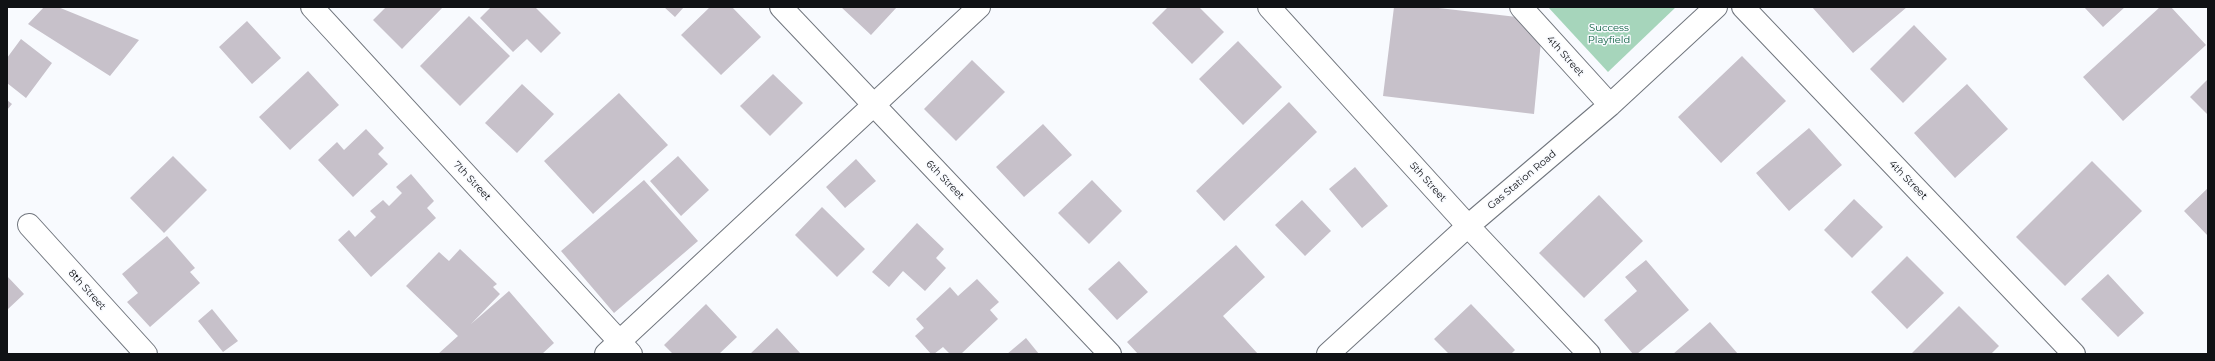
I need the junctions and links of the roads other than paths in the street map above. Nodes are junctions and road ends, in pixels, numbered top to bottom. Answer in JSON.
{"nodes":[{"id":1,"x":312,"y":7,"type":"edge"},
{"id":2,"x":781,"y":7,"type":"edge"},
{"id":3,"x":979,"y":7,"type":"edge"},
{"id":4,"x":1269,"y":7,"type":"edge"},
{"id":5,"x":1521,"y":7,"type":"edge"},
{"id":6,"x":1716,"y":7,"type":"edge"},
{"id":7,"x":1742,"y":7,"type":"edge"},
{"id":8,"x":874,"y":105,"type":"junction"},
{"id":9,"x":1610,"y":105,"type":"junction"},
{"id":10,"x":29,"y":225,"type":"dead end"},
{"id":11,"x":1468,"y":226,"type":"junction"},
{"id":12,"x":619,"y":350,"type":"edge"},
{"id":13,"x":146,"y":354,"type":"edge"},
{"id":14,"x":1110,"y":354,"type":"edge"},
{"id":15,"x":1328,"y":354,"type":"edge"},
{"id":16,"x":1589,"y":354,"type":"edge"},
{"id":17,"x":2074,"y":354,"type":"edge"}],
"edges":[{"from":1,"to":12,"type":"street","name":"7th Street"},
{"from":2,"to":8,"type":"street","name":"6th Street"},
{"from":3,"to":8,"type":"street"},
{"from":4,"to":11,"type":"street","name":"5th Street"},
{"from":5,"to":9,"type":"street","name":"4th Street"},
{"from":6,"to":9,"type":"street","name":"Gas Station Road"},
{"from":7,"to":17,"type":"street","name":"4th Street"},
{"from":8,"to":12,"type":"street"},
{"from":8,"to":14,"type":"street","name":"6th Street"},
{"from":9,"to":11,"type":"street","name":"Gas Station Road"},
{"from":10,"to":13,"type":"street","name":"8th Street"},
{"from":11,"to":15,"type":"street","name":"Gas Station Road"},
{"from":11,"to":16,"type":"street","name":"5th Street"}]}
